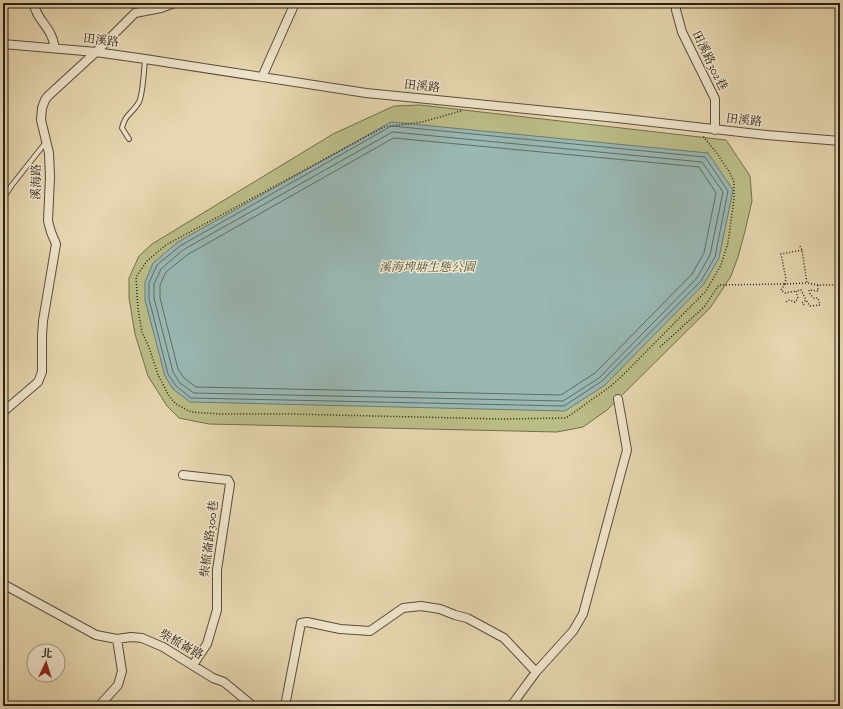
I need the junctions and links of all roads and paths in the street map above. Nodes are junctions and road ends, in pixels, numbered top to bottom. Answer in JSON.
{"nodes":[{"id":1,"x":34,"y":3,"type":"edge"},
{"id":2,"x":174,"y":3,"type":"edge"},
{"id":3,"x":295,"y":3,"type":"edge"},
{"id":4,"x":676,"y":3,"type":"edge"},
{"id":5,"x":3,"y":44,"type":"edge"},
{"id":6,"x":55,"y":48,"type":"junction"},
{"id":7,"x":96,"y":52,"type":"junction"},
{"id":8,"x":145,"y":59,"type":"junction"},
{"id":9,"x":262,"y":77,"type":"junction"},
{"id":10,"x":471,"y":104,"type":"junction"},
{"id":11,"x":699,"y":128,"type":"junction"},
{"id":12,"x":715,"y":130,"type":"junction"},
{"id":13,"x":129,"y":139,"type":"dead end"},
{"id":14,"x":46,"y":141,"type":"junction"},
{"id":15,"x":840,"y":141,"type":"edge"},
{"id":16,"x":3,"y":198,"type":"edge"},
{"id":17,"x":800,"y":246,"type":"dead end"},
{"id":18,"x":802,"y":250,"type":"junction"},
{"id":19,"x":840,"y":258,"type":"edge"},
{"id":20,"x":840,"y":262,"type":"edge"},
{"id":21,"x":807,"y":283,"type":"junction"},
{"id":22,"x":785,"y":284,"type":"junction"},
{"id":23,"x":840,"y":285,"type":"edge"},
{"id":24,"x":818,"y":286,"type":"junction"},
{"id":25,"x":796,"y":291,"type":"junction"},
{"id":26,"x":806,"y":300,"type":"junction"},
{"id":27,"x":786,"y":302,"type":"dead end"},
{"id":28,"x":804,"y":305,"type":"dead end"},
{"id":29,"x":660,"y":347,"type":"dead end"},
{"id":30,"x":618,"y":399,"type":"dead end"},
{"id":31,"x":3,"y":412,"type":"edge"},
{"id":32,"x":183,"y":475,"type":"dead end"},
{"id":33,"x":3,"y":584,"type":"edge"},
{"id":34,"x":117,"y":639,"type":"junction"},
{"id":35,"x":192,"y":666,"type":"junction"},
{"id":36,"x":536,"y":672,"type":"junction"},
{"id":37,"x":99,"y":706,"type":"edge"},
{"id":38,"x":253,"y":706,"type":"edge"},
{"id":39,"x":285,"y":706,"type":"edge"},
{"id":40,"x":511,"y":706,"type":"edge"}],
"edges":[{"from":1,"to":6,"type":"street"},
{"from":2,"to":7,"type":"street","name":"溪海路"},
{"from":3,"to":9,"type":"street"},
{"from":4,"to":12,"type":"street","name":"田溪路302巷"},
{"from":5,"to":6,"type":"street","name":"田溪路"},
{"from":6,"to":7,"type":"street","name":"田溪路"},
{"from":7,"to":8,"type":"street","name":"田溪路"},
{"from":7,"to":14,"type":"street","name":"溪海路"},
{"from":8,"to":9,"type":"street","name":"田溪路"},
{"from":8,"to":13,"type":"lane"},
{"from":9,"to":10,"type":"street","name":"田溪路"},
{"from":10,"to":11,"type":"street","name":"田溪路"},
{"from":10,"to":11,"type":"path"},
{"from":11,"to":12,"type":"street","name":"田溪路"},
{"from":12,"to":15,"type":"street","name":"田溪路"},
{"from":14,"to":16,"type":"lane"},
{"from":14,"to":31,"type":"street","name":"溪海路"},
{"from":17,"to":18,"type":"path"},
{"from":18,"to":21,"type":"path"},
{"from":18,"to":22,"type":"path"},
{"from":19,"to":20,"type":"path"},
{"from":21,"to":22,"type":"path"},
{"from":21,"to":24,"type":"path"},
{"from":22,"to":25,"type":"path"},
{"from":22,"to":29,"type":"path"},
{"from":23,"to":24,"type":"path"},
{"from":24,"to":26,"type":"path"},
{"from":25,"to":26,"type":"path"},
{"from":25,"to":27,"type":"path"},
{"from":26,"to":28,"type":"path"},
{"from":30,"to":36,"type":"street"},
{"from":32,"to":35,"type":"street","name":"柴梳崙路300巷"},
{"from":33,"to":34,"type":"street","name":"柴梳崙路"},
{"from":34,"to":35,"type":"street","name":"柴梳崙路"},
{"from":34,"to":37,"type":"street"},
{"from":35,"to":38,"type":"street","name":"柴梳崙路"},
{"from":36,"to":39,"type":"street"},
{"from":36,"to":40,"type":"street"}]}
